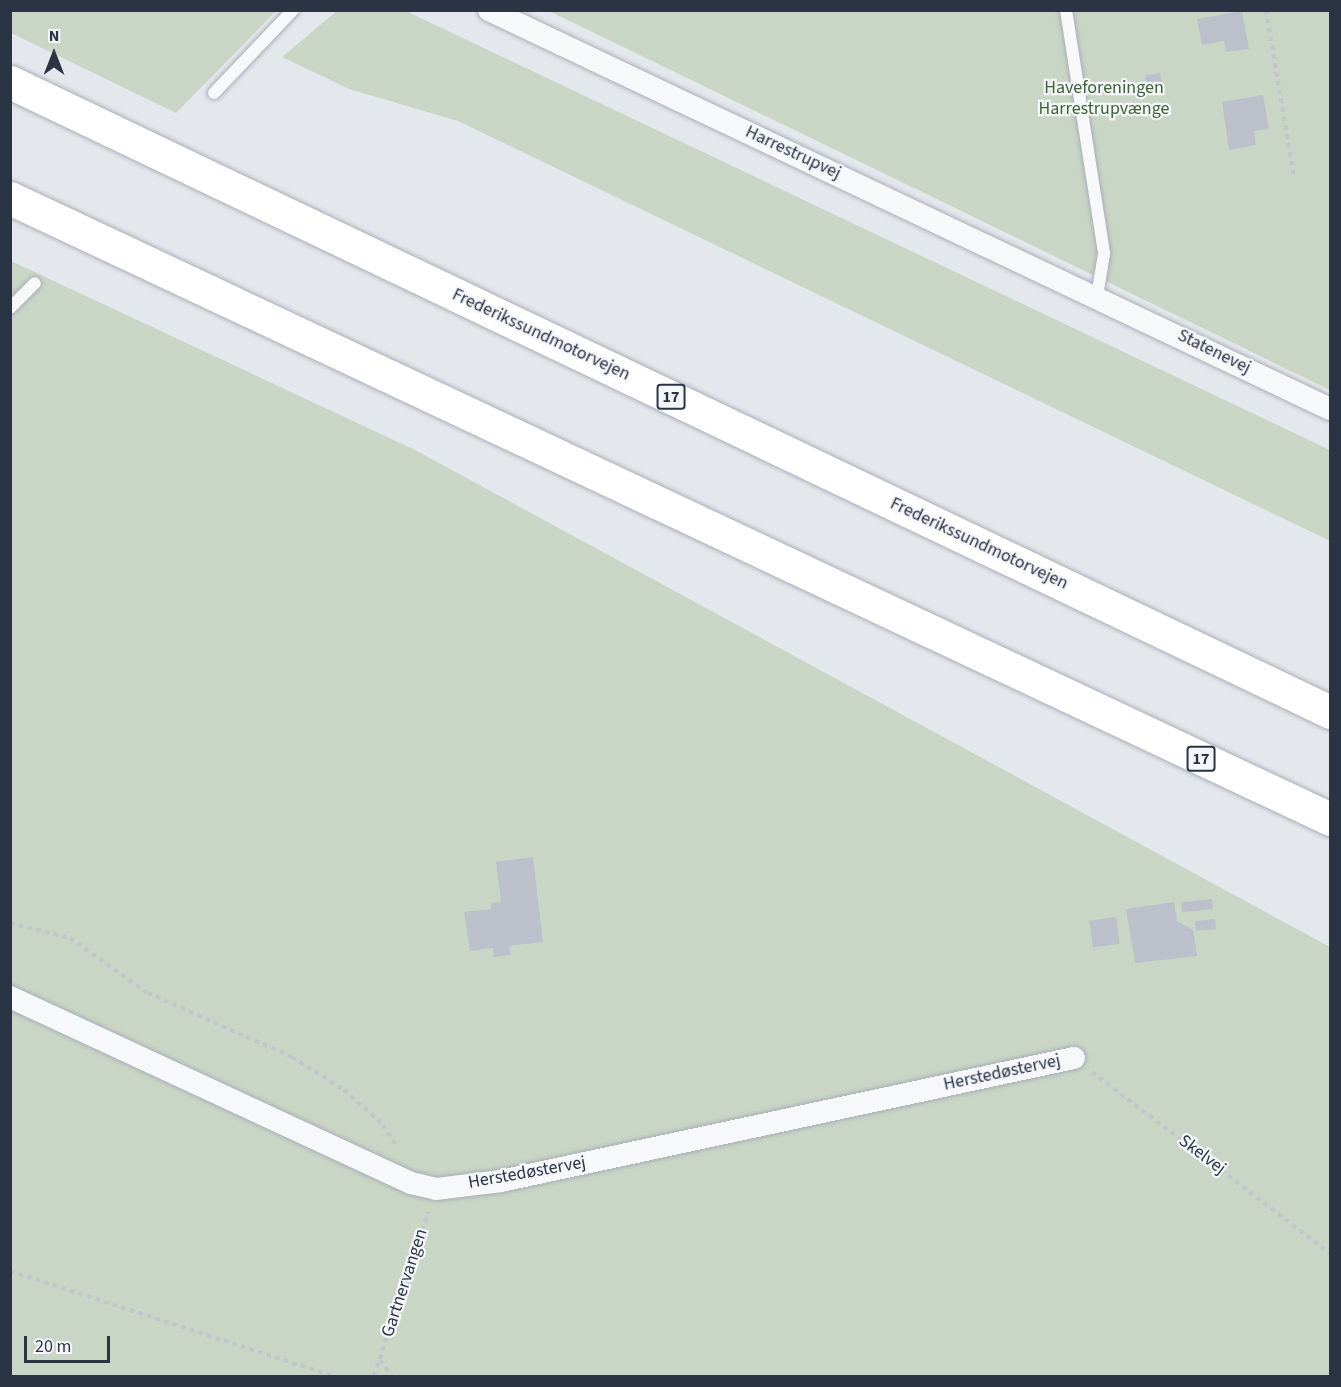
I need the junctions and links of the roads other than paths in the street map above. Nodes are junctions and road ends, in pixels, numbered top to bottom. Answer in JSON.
{"nodes":[{"id":1,"x":294,"y":10,"type":"edge"},
{"id":2,"x":489,"y":10,"type":"edge"},
{"id":3,"x":1066,"y":10,"type":"edge"},
{"id":4,"x":10,"y":82,"type":"edge"},
{"id":5,"x":214,"y":93,"type":"dead end"},
{"id":6,"x":10,"y":198,"type":"edge"},
{"id":7,"x":35,"y":284,"type":"dead end"},
{"id":8,"x":1097,"y":296,"type":"junction"},
{"id":9,"x":10,"y":309,"type":"edge"},
{"id":10,"x":1330,"y":409,"type":"edge"},
{"id":11,"x":1330,"y":712,"type":"edge"},
{"id":12,"x":1330,"y":819,"type":"edge"},
{"id":13,"x":10,"y":997,"type":"edge"},
{"id":14,"x":1074,"y":1058,"type":"road end"}],
"edges":[{"from":1,"to":5,"type":"lane"},
{"from":2,"to":8,"type":"street","name":"Harrestrupvej"},
{"from":3,"to":8,"type":"lane"},
{"from":4,"to":11,"type":"highway","name":"Frederikssundmotorvejen","number":"17"},
{"from":6,"to":12,"type":"highway","number":"17"},
{"from":7,"to":9,"type":"lane"},
{"from":8,"to":10,"type":"street","name":"Statenevej"},
{"from":13,"to":14,"type":"street","name":"Herstedøstervej"}]}
